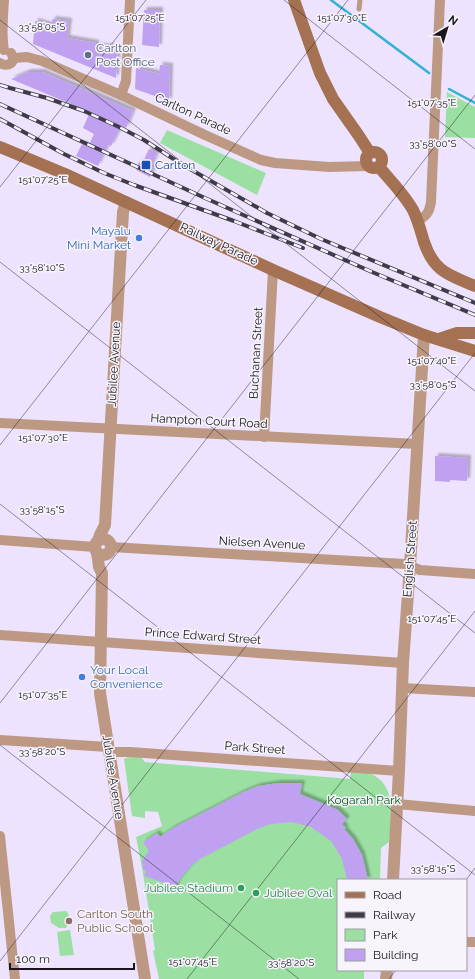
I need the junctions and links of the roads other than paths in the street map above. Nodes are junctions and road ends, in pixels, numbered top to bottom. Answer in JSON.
{"nodes":[{"id":1,"x":4,"y":0,"type":"edge"},
{"id":2,"x":130,"y":0,"type":"edge"},
{"id":3,"x":294,"y":0,"type":"edge"},
{"id":4,"x":360,"y":0,"type":"edge"},
{"id":5,"x":440,"y":0,"type":"edge"},
{"id":6,"x":359,"y":9,"type":"dead end"},
{"id":7,"x":2,"y":51,"type":"edge"},
{"id":8,"x":14,"y":58,"type":"junction"},
{"id":9,"x":0,"y":63,"type":"edge"},
{"id":10,"x":121,"y":95,"type":"junction"},
{"id":11,"x":0,"y":147,"type":"edge"},
{"id":12,"x":373,"y":166,"type":"junction"},
{"id":13,"x":126,"y":202,"type":"junction"},
{"id":14,"x":418,"y":221,"type":"junction"},
{"id":15,"x":273,"y":270,"type":"junction"},
{"id":16,"x":475,"y":286,"type":"edge"},
{"id":17,"x":475,"y":333,"type":"edge"},
{"id":18,"x":424,"y":334,"type":"junction"},
{"id":19,"x":439,"y":339,"type":"junction"},
{"id":20,"x":475,"y":351,"type":"edge"},
{"id":21,"x":0,"y":423,"type":"edge"},
{"id":22,"x":110,"y":429,"type":"junction"},
{"id":23,"x":264,"y":437,"type":"junction"},
{"id":24,"x":418,"y":444,"type":"junction"},
{"id":25,"x":0,"y":540,"type":"edge"},
{"id":26,"x":103,"y":547,"type":"junction"},
{"id":27,"x":410,"y":566,"type":"junction"},
{"id":28,"x":475,"y":574,"type":"edge"},
{"id":29,"x":0,"y":635,"type":"edge"},
{"id":30,"x":100,"y":642,"type":"junction"},
{"id":31,"x":403,"y":663,"type":"junction"},
{"id":32,"x":402,"y":688,"type":"junction"},
{"id":33,"x":475,"y":692,"type":"edge"},
{"id":34,"x":0,"y":740,"type":"edge"},
{"id":35,"x":108,"y":749,"type":"junction"},
{"id":36,"x":399,"y":770,"type":"junction"},
{"id":37,"x":398,"y":804,"type":"junction"},
{"id":38,"x":475,"y":811,"type":"edge"},
{"id":39,"x":0,"y":836,"type":"edge"},
{"id":40,"x":392,"y":879,"type":"edge"},
{"id":41,"x":15,"y":979,"type":"edge"},
{"id":42,"x":145,"y":979,"type":"edge"}],
"edges":[{"from":1,"to":7,"type":"street"},
{"from":2,"to":10,"type":"street"},
{"from":3,"to":12,"type":"main road"},
{"from":4,"to":6,"type":"lane"},
{"from":5,"to":14,"type":"street"},
{"from":7,"to":8,"type":"street"},
{"from":8,"to":9,"type":"street"},
{"from":8,"to":10,"type":"street","name":"Carlton Parade"},
{"from":10,"to":12,"type":"street","name":"Carlton Parade"},
{"from":11,"to":13,"type":"main road","name":"Railway Parade"},
{"from":12,"to":14,"type":"main road"},
{"from":13,"to":15,"type":"main road","name":"Railway Parade"},
{"from":13,"to":22,"type":"street","name":"Jubilee Avenue"},
{"from":14,"to":16,"type":"main road"},
{"from":15,"to":18,"type":"main road","name":"Railway Parade"},
{"from":15,"to":23,"type":"street","name":"Buchanan Street"},
{"from":17,"to":19,"type":"main road"},
{"from":18,"to":19,"type":"main road","name":"Railway Parade"},
{"from":18,"to":24,"type":"street","name":"English Street"},
{"from":19,"to":20,"type":"main road","name":"Railway Parade"},
{"from":21,"to":22,"type":"street","name":"Hampton Court Road"},
{"from":22,"to":23,"type":"street","name":"Hampton Court Road"},
{"from":22,"to":26,"type":"street","name":"Jubilee Avenue"},
{"from":23,"to":24,"type":"street","name":"Hampton Court Road"},
{"from":24,"to":27,"type":"street","name":"English Street"},
{"from":25,"to":26,"type":"street","name":"Nielsen Avenue"},
{"from":26,"to":27,"type":"street","name":"Nielsen Avenue"},
{"from":26,"to":30,"type":"street","name":"Jubilee Avenue"},
{"from":27,"to":28,"type":"street","name":"Nielsen Avenue"},
{"from":27,"to":31,"type":"street","name":"English Street"},
{"from":29,"to":30,"type":"street","name":"Prince Edward Street"},
{"from":30,"to":31,"type":"street","name":"Prince Edward Street"},
{"from":30,"to":35,"type":"street","name":"Jubilee Avenue"},
{"from":31,"to":32,"type":"street","name":"English Street"},
{"from":32,"to":33,"type":"street"},
{"from":32,"to":36,"type":"street","name":"English Street"},
{"from":34,"to":35,"type":"street","name":"Park Street"},
{"from":35,"to":36,"type":"street","name":"Park Street"},
{"from":35,"to":42,"type":"street","name":"Jubilee Avenue"},
{"from":36,"to":37,"type":"street","name":"English Street"},
{"from":37,"to":38,"type":"street"},
{"from":37,"to":40,"type":"street","name":"English Street"},
{"from":39,"to":41,"type":"street"}]}
